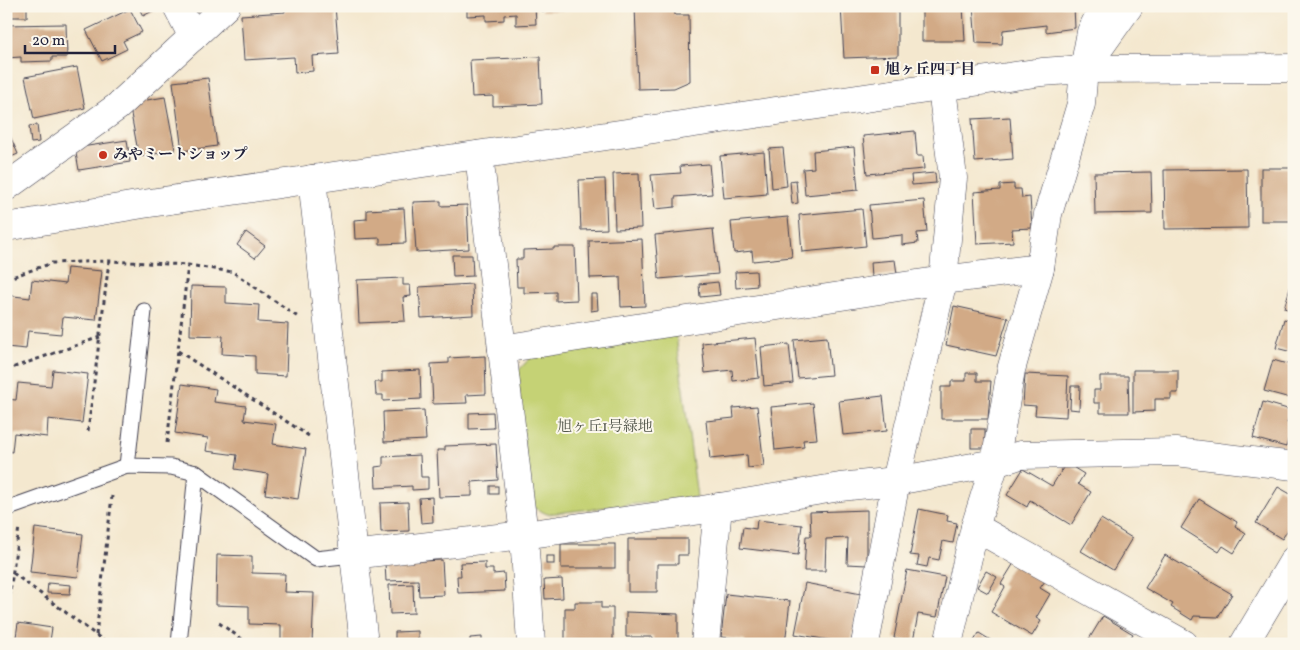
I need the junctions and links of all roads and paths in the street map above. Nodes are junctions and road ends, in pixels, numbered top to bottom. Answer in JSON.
{"nodes":[{"id":1,"x":177,"y":6,"type":"edge"},
{"id":2,"x":226,"y":6,"type":"edge"},
{"id":3,"x":1104,"y":6,"type":"edge"},
{"id":4,"x":1129,"y":6,"type":"edge"},
{"id":5,"x":193,"y":37,"type":"junction"},
{"id":6,"x":1294,"y":68,"type":"edge"},
{"id":7,"x":1084,"y":69,"type":"junction"},
{"id":8,"x":942,"y":88,"type":"junction"},
{"id":9,"x":479,"y":155,"type":"junction"},
{"id":10,"x":312,"y":179,"type":"junction"},
{"id":11,"x":6,"y":188,"type":"edge"},
{"id":12,"x":6,"y":227,"type":"edge"},
{"id":13,"x":109,"y":261,"type":"junction"},
{"id":14,"x":188,"y":265,"type":"junction"},
{"id":15,"x":1040,"y":268,"type":"junction"},
{"id":16,"x":6,"y":279,"type":"edge"},
{"id":17,"x":943,"y":280,"type":"junction"},
{"id":18,"x":144,"y":311,"type":"dead end"},
{"id":19,"x":303,"y":321,"type":"dead end"},
{"id":20,"x":100,"y":337,"type":"junction"},
{"id":21,"x":502,"y":350,"type":"junction"},
{"id":22,"x":178,"y":351,"type":"junction"},
{"id":23,"x":6,"y":370,"type":"edge"},
{"id":24,"x":88,"y":431,"type":"dead end"},
{"id":25,"x":318,"y":442,"type":"dead end"},
{"id":26,"x":995,"y":463,"type":"junction"},
{"id":27,"x":1294,"y":466,"type":"edge"},
{"id":28,"x":164,"y":467,"type":"junction"},
{"id":29,"x":121,"y":469,"type":"junction"},
{"id":30,"x":196,"y":473,"type":"junction"},
{"id":31,"x":896,"y":481,"type":"junction"},
{"id":32,"x":23,"y":503,"type":"junction"},
{"id":33,"x":718,"y":507,"type":"junction"},
{"id":34,"x":6,"y":509,"type":"edge"},
{"id":35,"x":975,"y":527,"type":"junction"},
{"id":36,"x":524,"y":535,"type":"junction"},
{"id":37,"x":352,"y":555,"type":"junction"},
{"id":38,"x":1294,"y":560,"type":"edge"},
{"id":39,"x":13,"y":573,"type":"junction"},
{"id":40,"x":6,"y":621,"type":"edge"},
{"id":41,"x":219,"y":623,"type":"dead end"},
{"id":42,"x":96,"y":635,"type":"junction"},
{"id":43,"x":108,"y":644,"type":"edge"},
{"id":44,"x":179,"y":644,"type":"edge"},
{"id":45,"x":249,"y":644,"type":"edge"},
{"id":46,"x":364,"y":644,"type":"edge"},
{"id":47,"x":531,"y":644,"type":"edge"},
{"id":48,"x":705,"y":644,"type":"edge"},
{"id":49,"x":865,"y":644,"type":"edge"},
{"id":50,"x":948,"y":644,"type":"edge"},
{"id":51,"x":1184,"y":644,"type":"edge"},
{"id":52,"x":1244,"y":644,"type":"edge"}],
"edges":[{"from":1,"to":5,"type":"street"},
{"from":2,"to":5,"type":"street"},
{"from":3,"to":7,"type":"street"},
{"from":4,"to":7,"type":"street"},
{"from":5,"to":11,"type":"street"},
{"from":6,"to":7,"type":"street"},
{"from":7,"to":8,"type":"street"},
{"from":7,"to":15,"type":"street"},
{"from":8,"to":9,"type":"street"},
{"from":8,"to":17,"type":"street"},
{"from":9,"to":10,"type":"street"},
{"from":9,"to":21,"type":"street"},
{"from":10,"to":12,"type":"street"},
{"from":10,"to":37,"type":"street"},
{"from":13,"to":14,"type":"path"},
{"from":13,"to":16,"type":"path"},
{"from":13,"to":20,"type":"path"},
{"from":14,"to":19,"type":"path"},
{"from":14,"to":22,"type":"path"},
{"from":15,"to":17,"type":"street"},
{"from":15,"to":26,"type":"street"},
{"from":17,"to":21,"type":"street"},
{"from":17,"to":31,"type":"street"},
{"from":18,"to":29,"type":"lane"},
{"from":20,"to":23,"type":"path"},
{"from":20,"to":24,"type":"path"},
{"from":21,"to":36,"type":"street"},
{"from":22,"to":25,"type":"path"},
{"from":22,"to":28,"type":"path"},
{"from":26,"to":27,"type":"street"},
{"from":26,"to":31,"type":"street"},
{"from":26,"to":35,"type":"street"},
{"from":28,"to":29,"type":"lane"},
{"from":28,"to":30,"type":"lane"},
{"from":29,"to":32,"type":"lane"},
{"from":29,"to":42,"type":"path"},
{"from":30,"to":37,"type":"lane"},
{"from":30,"to":44,"type":"lane"},
{"from":31,"to":33,"type":"street"},
{"from":31,"to":49,"type":"street"},
{"from":32,"to":34,"type":"lane"},
{"from":32,"to":39,"type":"path"},
{"from":33,"to":36,"type":"street"},
{"from":33,"to":48,"type":"street"},
{"from":35,"to":50,"type":"street"},
{"from":35,"to":51,"type":"street"},
{"from":36,"to":37,"type":"street"},
{"from":36,"to":47,"type":"street"},
{"from":37,"to":46,"type":"street"},
{"from":38,"to":52,"type":"street"},
{"from":39,"to":40,"type":"path"},
{"from":39,"to":42,"type":"path"},
{"from":41,"to":45,"type":"path"},
{"from":42,"to":43,"type":"path"}]}
